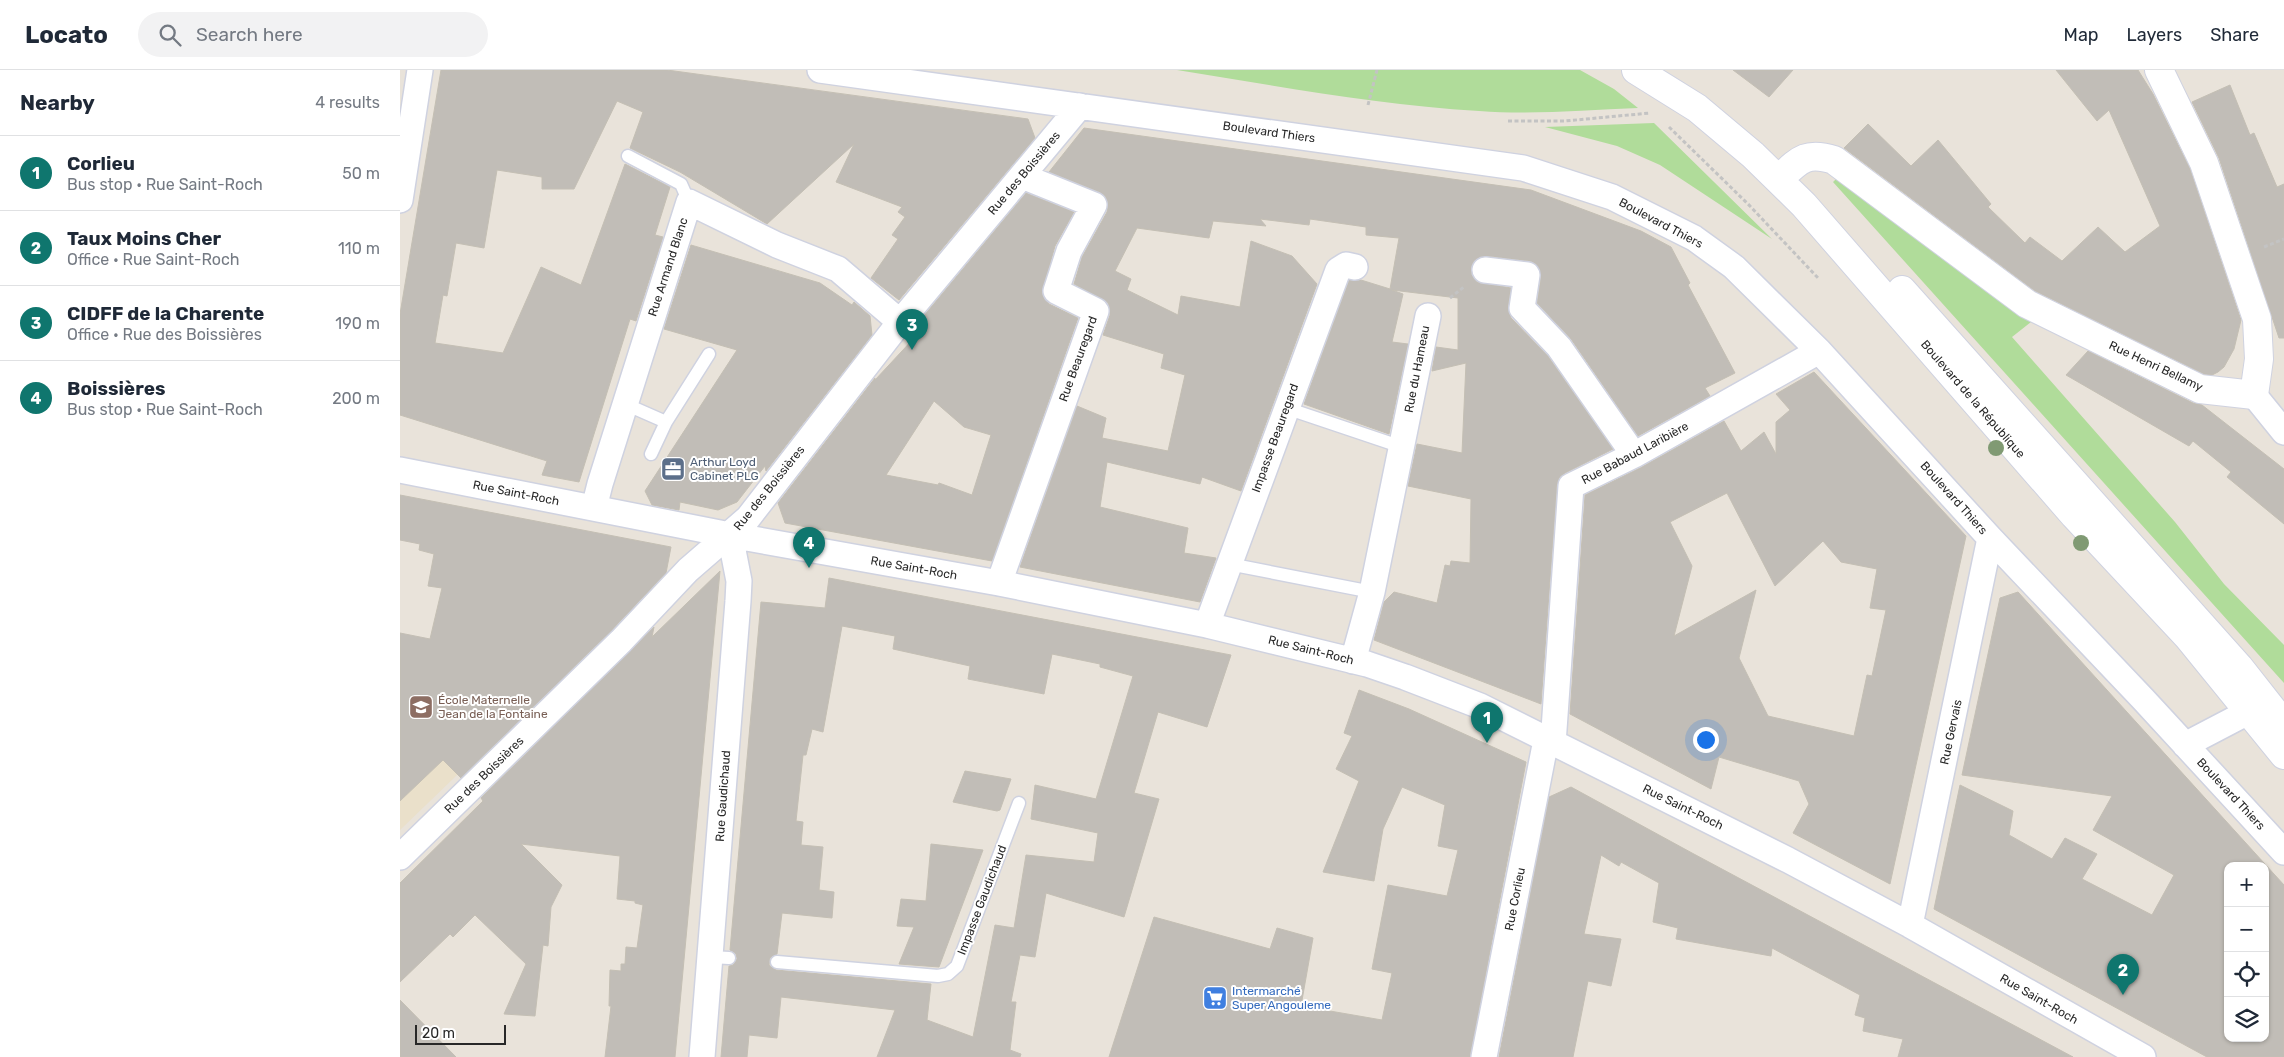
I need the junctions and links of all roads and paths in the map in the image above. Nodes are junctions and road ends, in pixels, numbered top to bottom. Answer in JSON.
{"nodes":[{"id":1,"x":420,"y":70,"type":"edge"},
{"id":2,"x":820,"y":70,"type":"edge"},
{"id":3,"x":1377,"y":70,"type":"edge"},
{"id":4,"x":1636,"y":70,"type":"edge"},
{"id":5,"x":1669,"y":70,"type":"edge"},
{"id":6,"x":2159,"y":70,"type":"edge"},
{"id":7,"x":1368,"y":104,"type":"dead end"},
{"id":8,"x":1080,"y":106,"type":"junction"},
{"id":9,"x":1654,"y":112,"type":"dead end"},
{"id":10,"x":1508,"y":121,"type":"dead end"},
{"id":11,"x":1667,"y":122,"type":"dead end"},
{"id":12,"x":628,"y":156,"type":"dead end"},
{"id":13,"x":1785,"y":173,"type":"junction"},
{"id":14,"x":1022,"y":176,"type":"junction"},
{"id":15,"x":400,"y":200,"type":"edge"},
{"id":16,"x":689,"y":202,"type":"junction"},
{"id":17,"x":1355,"y":267,"type":"dead end"},
{"id":18,"x":1485,"y":270,"type":"joint"},
{"id":19,"x":1819,"y":279,"type":"dead end"},
{"id":20,"x":1428,"y":316,"type":"joint"},
{"id":21,"x":900,"y":322,"type":"junction"},
{"id":22,"x":1819,"y":350,"type":"junction"},
{"id":23,"x":709,"y":354,"type":"dead end"},
{"id":24,"x":2254,"y":395,"type":"junction"},
{"id":25,"x":625,"y":404,"type":"junction"},
{"id":26,"x":1286,"y":408,"type":"junction"},
{"id":27,"x":666,"y":422,"type":"junction"},
{"id":28,"x":2284,"y":432,"type":"edge"},
{"id":29,"x":1402,"y":447,"type":"junction"},
{"id":30,"x":651,"y":454,"type":"dead end"},
{"id":31,"x":1634,"y":456,"type":"junction"},
{"id":32,"x":400,"y":470,"type":"edge"},
{"id":33,"x":594,"y":508,"type":"junction"},
{"id":34,"x":730,"y":535,"type":"junction"},
{"id":35,"x":1990,"y":538,"type":"junction"},
{"id":36,"x":1229,"y":564,"type":"junction"},
{"id":37,"x":999,"y":584,"type":"junction"},
{"id":38,"x":1372,"y":592,"type":"junction"},
{"id":39,"x":1207,"y":624,"type":"junction"},
{"id":40,"x":1353,"y":661,"type":"junction"},
{"id":41,"x":2250,"y":711,"type":"junction"},
{"id":42,"x":2284,"y":724,"type":"edge"},
{"id":43,"x":1549,"y":742,"type":"junction"},
{"id":44,"x":2185,"y":745,"type":"junction"},
{"id":45,"x":2284,"y":755,"type":"edge"},
{"id":46,"x":1019,"y":803,"type":"dead end"},
{"id":47,"x":2284,"y":852,"type":"edge"},
{"id":48,"x":400,"y":857,"type":"edge"},
{"id":49,"x":1910,"y":925,"type":"junction"},
{"id":50,"x":777,"y":962,"type":"dead end"},
{"id":51,"x":702,"y":1057,"type":"edge"},
{"id":52,"x":1484,"y":1057,"type":"edge"},
{"id":53,"x":2143,"y":1057,"type":"edge"}],
"edges":[{"from":1,"to":15,"type":"street"},
{"from":2,"to":8,"type":"street","name":"Boulevard Thiers"},
{"from":3,"to":7,"type":"path"},
{"from":4,"to":13,"type":"main road","name":"Boulevard de la République"},
{"from":5,"to":13,"type":"main road","name":"Boulevard de la République"},
{"from":6,"to":24,"type":"main road"},
{"from":8,"to":14,"type":"street","name":"Rue des Boissières"},
{"from":8,"to":22,"type":"street","name":"Boulevard Thiers"},
{"from":9,"to":10,"type":"path"},
{"from":11,"to":19,"type":"path"},
{"from":12,"to":16,"type":"lane"},
{"from":13,"to":24,"type":"main road","name":"Rue Henri Bellamy"},
{"from":13,"to":41,"type":"main road","name":"Boulevard de la République"},
{"from":13,"to":42,"type":"main road","name":"Boulevard de la République"},
{"from":14,"to":21,"type":"street","name":"Rue des Boissières"},
{"from":14,"to":37,"type":"street","name":"Rue Beauregard"},
{"from":16,"to":21,"type":"street","name":"Rue Armand Blanc"},
{"from":16,"to":25,"type":"street","name":"Rue Armand Blanc"},
{"from":17,"to":26,"type":"street","name":"Impasse Beauregard"},
{"from":18,"to":20,"type":"path","name":"Rue du Hameau"},
{"from":18,"to":31,"type":"street"},
{"from":20,"to":29,"type":"street","name":"Rue du Hameau"},
{"from":21,"to":34,"type":"street","name":"Rue des Boissières"},
{"from":22,"to":31,"type":"street","name":"Rue Babaud Laribière"},
{"from":22,"to":35,"type":"street","name":"Boulevard Thiers"},
{"from":23,"to":27,"type":"lane"},
{"from":24,"to":28,"type":"street"},
{"from":25,"to":27,"type":"lane"},
{"from":25,"to":33,"type":"street","name":"Rue Armand Blanc"},
{"from":26,"to":29,"type":"lane"},
{"from":26,"to":36,"type":"street","name":"Impasse Beauregard"},
{"from":27,"to":30,"type":"lane"},
{"from":29,"to":38,"type":"street","name":"Rue du Hameau"},
{"from":31,"to":43,"type":"street","name":"Rue Babaud Laribière"},
{"from":32,"to":33,"type":"street","name":"Rue Saint-Roch"},
{"from":33,"to":34,"type":"street","name":"Rue Saint-Roch"},
{"from":34,"to":37,"type":"street","name":"Rue Saint-Roch"},
{"from":34,"to":48,"type":"street","name":"Rue des Boissières"},
{"from":34,"to":51,"type":"street","name":"Rue Gaudichaud"},
{"from":35,"to":44,"type":"street","name":"Boulevard Thiers"},
{"from":35,"to":49,"type":"street","name":"Rue Gervais"},
{"from":36,"to":38,"type":"lane"},
{"from":36,"to":39,"type":"street","name":"Impasse Beauregard"},
{"from":37,"to":39,"type":"street","name":"Rue Saint-Roch"},
{"from":38,"to":40,"type":"street","name":"Rue du Hameau"},
{"from":39,"to":40,"type":"street","name":"Rue Saint-Roch"},
{"from":40,"to":43,"type":"street","name":"Rue Saint-Roch"},
{"from":41,"to":44,"type":"street"},
{"from":41,"to":45,"type":"main road","name":"Boulevard de la République"},
{"from":43,"to":49,"type":"street","name":"Rue Saint-Roch"},
{"from":43,"to":52,"type":"street","name":"Rue Corlieu"},
{"from":44,"to":47,"type":"street","name":"Boulevard Thiers"},
{"from":46,"to":50,"type":"lane","name":"Impasse Gaudichaud"},
{"from":49,"to":53,"type":"street","name":"Rue Saint-Roch"}]}
